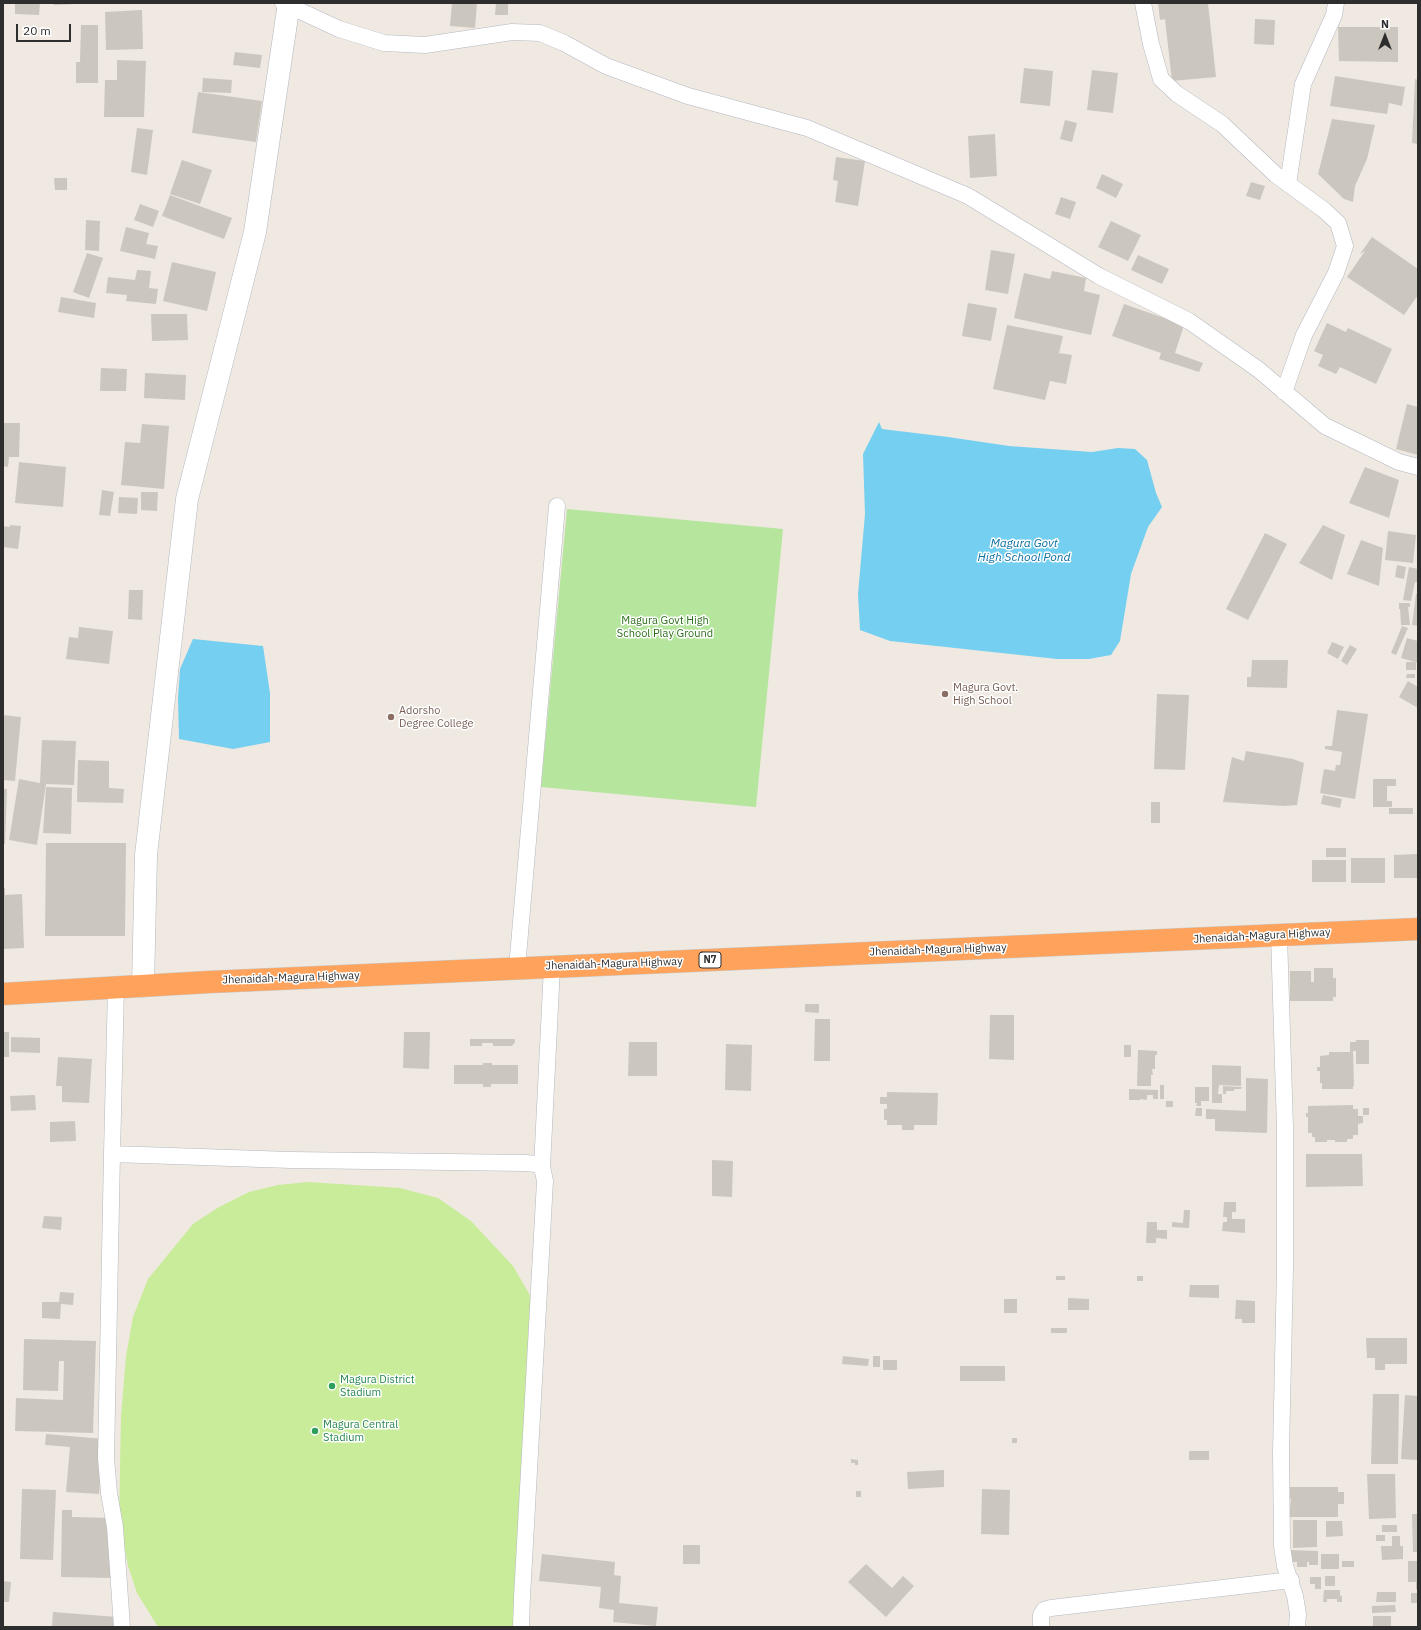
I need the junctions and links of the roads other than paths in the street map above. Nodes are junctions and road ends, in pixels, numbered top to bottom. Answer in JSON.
{"nodes":[{"id":1,"x":1143,"y":3,"type":"edge"},
{"id":2,"x":1336,"y":3,"type":"edge"},
{"id":3,"x":287,"y":4,"type":"edge"},
{"id":4,"x":1288,"y":184,"type":"junction"},
{"id":5,"x":1284,"y":392,"type":"junction"},
{"id":6,"x":1418,"y":467,"type":"edge"},
{"id":7,"x":557,"y":506,"type":"dead end"},
{"id":8,"x":1418,"y":929,"type":"edge"},
{"id":9,"x":1279,"y":935,"type":"junction"},
{"id":10,"x":552,"y":967,"type":"junction"},
{"id":11,"x":517,"y":968,"type":"junction"},
{"id":12,"x":143,"y":986,"type":"junction"},
{"id":13,"x":116,"y":987,"type":"junction"},
{"id":14,"x":3,"y":994,"type":"edge"},
{"id":15,"x":112,"y":1154,"type":"junction"},
{"id":16,"x":542,"y":1167,"type":"junction"},
{"id":17,"x":1291,"y":1580,"type":"junction"},
{"id":18,"x":122,"y":1627,"type":"edge"},
{"id":19,"x":521,"y":1627,"type":"edge"},
{"id":20,"x":1041,"y":1627,"type":"edge"},
{"id":21,"x":1297,"y":1627,"type":"edge"}],
"edges":[{"from":1,"to":4,"type":"street"},
{"from":2,"to":4,"type":"street"},
{"from":3,"to":5,"type":"street"},
{"from":3,"to":12,"type":"main road"},
{"from":4,"to":5,"type":"street"},
{"from":5,"to":6,"type":"street"},
{"from":7,"to":11,"type":"street"},
{"from":8,"to":9,"type":"highway","name":"Jhenaidah-Magura Highway","number":"N7"},
{"from":9,"to":10,"type":"highway","name":"Jhenaidah-Magura Highway","number":"N7"},
{"from":9,"to":17,"type":"street"},
{"from":10,"to":11,"type":"highway","name":"Jhenaidah-Magura Highway","number":"N7"},
{"from":10,"to":16,"type":"street"},
{"from":11,"to":12,"type":"highway","name":"Jhenaidah-Magura Highway","number":"N7"},
{"from":12,"to":13,"type":"highway","name":"Jhenaidah-Magura Highway","number":"N7"},
{"from":13,"to":14,"type":"highway","name":"Jhenaidah-Magura Highway","number":"N7"},
{"from":13,"to":15,"type":"street"},
{"from":15,"to":16,"type":"street"},
{"from":15,"to":18,"type":"street"},
{"from":16,"to":19,"type":"street"},
{"from":17,"to":20,"type":"street"},
{"from":17,"to":21,"type":"street"}]}
